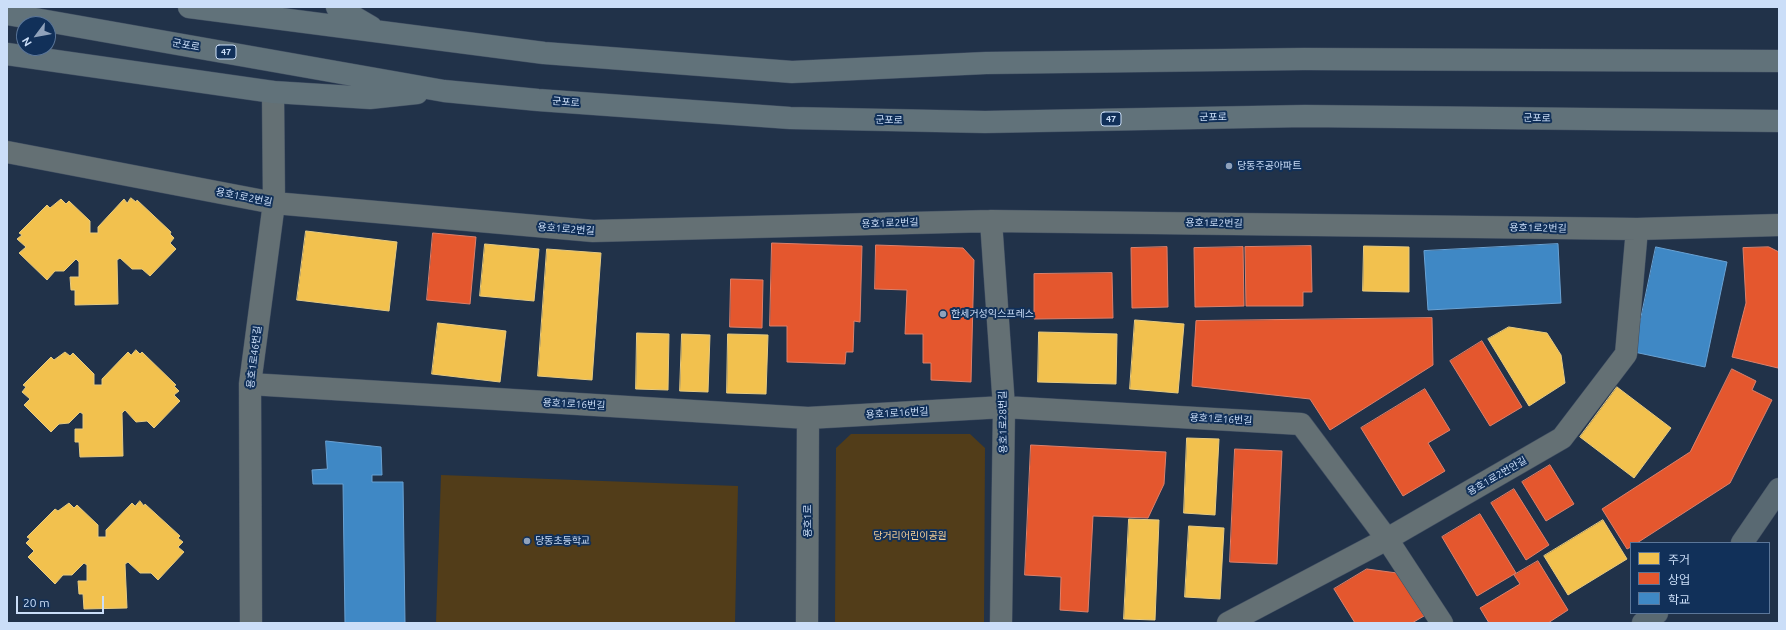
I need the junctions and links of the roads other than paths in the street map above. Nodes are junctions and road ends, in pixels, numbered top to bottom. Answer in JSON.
{"nodes":[{"id":1,"x":189,"y":7,"type":"edge"},
{"id":2,"x":336,"y":7,"type":"edge"},
{"id":3,"x":7,"y":14,"type":"edge"},
{"id":4,"x":381,"y":33,"type":"junction"},
{"id":5,"x":7,"y":54,"type":"edge"},
{"id":6,"x":1779,"y":61,"type":"edge"},
{"id":7,"x":444,"y":91,"type":"junction"},
{"id":8,"x":273,"y":92,"type":"junction"},
{"id":9,"x":1779,"y":121,"type":"edge"},
{"id":10,"x":7,"y":152,"type":"edge"},
{"id":11,"x":274,"y":203,"type":"junction"},
{"id":12,"x":992,"y":220,"type":"junction"},
{"id":13,"x":1779,"y":225,"type":"edge"},
{"id":14,"x":1637,"y":229,"type":"junction"},
{"id":15,"x":250,"y":384,"type":"junction"},
{"id":16,"x":1004,"y":407,"type":"junction"},
{"id":17,"x":808,"y":418,"type":"junction"},
{"id":18,"x":1779,"y":489,"type":"edge"},
{"id":19,"x":1387,"y":539,"type":"junction"},
{"id":20,"x":1743,"y":542,"type":"edge"},
{"id":21,"x":1656,"y":614,"type":"edge"},
{"id":22,"x":250,"y":623,"type":"edge"},
{"id":23,"x":807,"y":623,"type":"edge"},
{"id":24,"x":1001,"y":623,"type":"edge"},
{"id":25,"x":1228,"y":623,"type":"edge"},
{"id":26,"x":1442,"y":623,"type":"edge"},
{"id":27,"x":1643,"y":623,"type":"edge"}],
"edges":[{"from":1,"to":4,"type":"main road"},
{"from":2,"to":4,"type":"main road"},
{"from":3,"to":7,"type":"main road","name":"군포로","number":"47"},
{"from":4,"to":6,"type":"main road"},
{"from":5,"to":8,"type":"main road"},
{"from":7,"to":8,"type":"main road"},
{"from":7,"to":9,"type":"main road","name":"군포로","number":"47"},
{"from":8,"to":11,"type":"street","name":"용호1로46번길"},
{"from":10,"to":11,"type":"street","name":"용호1로2번길"},
{"from":11,"to":12,"type":"street","name":"용호1로2번길"},
{"from":11,"to":15,"type":"street","name":"용호1로46번길"},
{"from":12,"to":14,"type":"street","name":"용호1로2번길"},
{"from":12,"to":16,"type":"street","name":"용호1로28번길"},
{"from":13,"to":14,"type":"street","name":"용호1로2번길"},
{"from":14,"to":19,"type":"street","name":"용호1로2번안길"},
{"from":15,"to":17,"type":"street","name":"용호1로16번길"},
{"from":15,"to":22,"type":"street","name":"용호1로46번길"},
{"from":16,"to":17,"type":"street","name":"용호1로16번길"},
{"from":16,"to":19,"type":"street","name":"용호1로16번길"},
{"from":16,"to":24,"type":"street","name":"용호1로28번길"},
{"from":17,"to":23,"type":"street","name":"용호1로"},
{"from":18,"to":20,"type":"street"},
{"from":19,"to":25,"type":"street","name":"용호1로2번안길"},
{"from":19,"to":26,"type":"street","name":"용호1로16번길"},
{"from":21,"to":27,"type":"street"}]}
